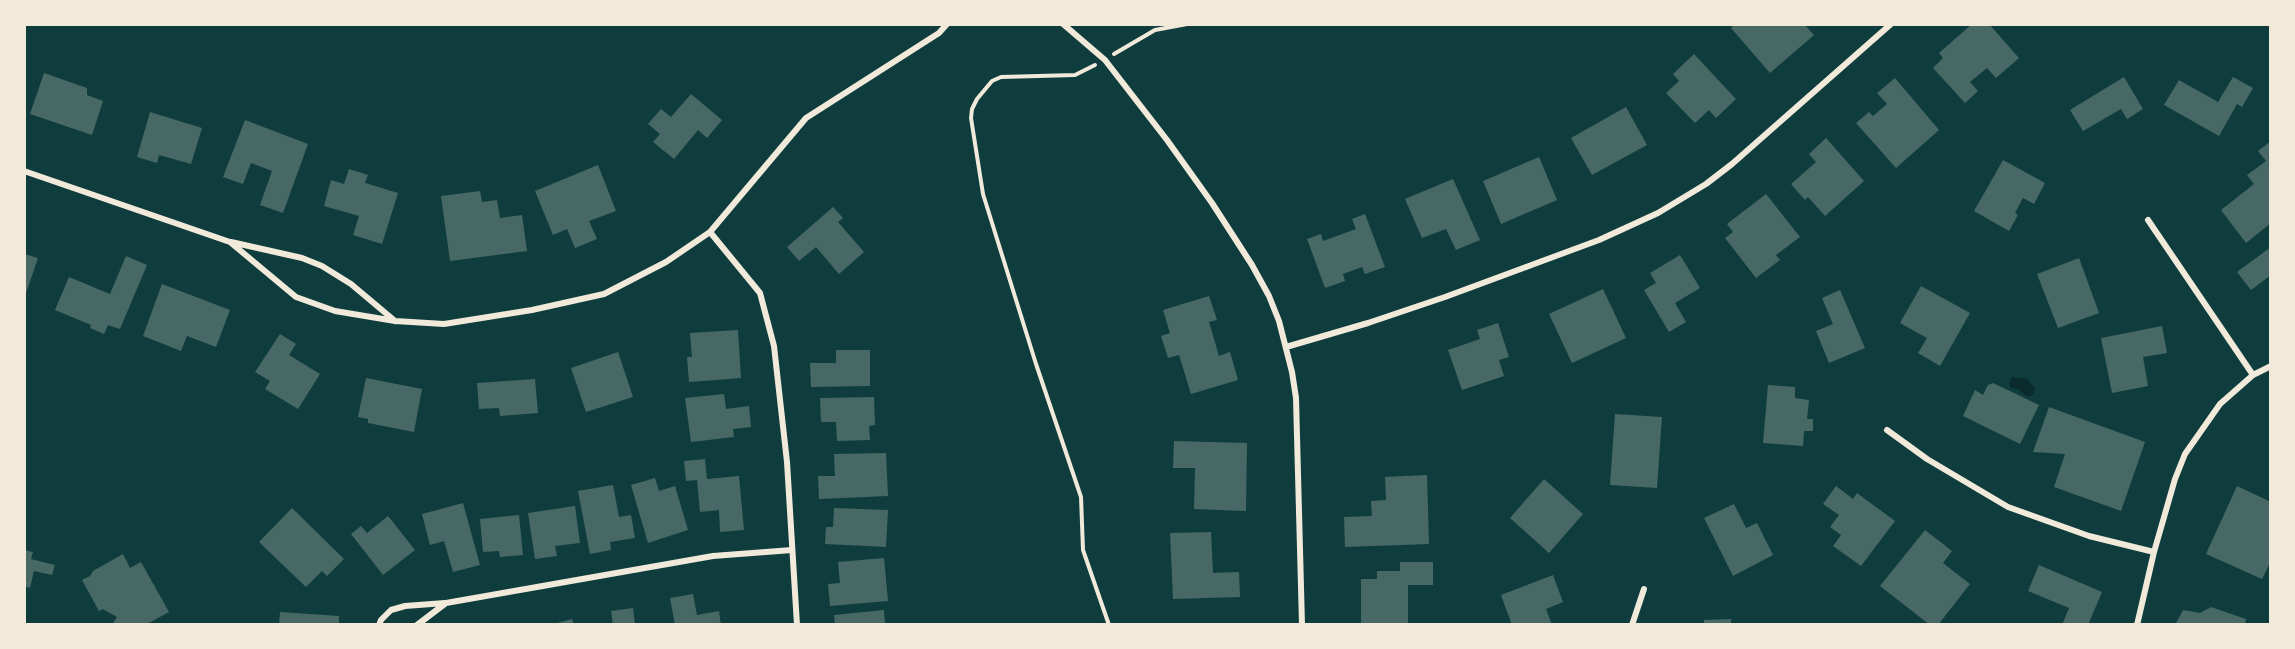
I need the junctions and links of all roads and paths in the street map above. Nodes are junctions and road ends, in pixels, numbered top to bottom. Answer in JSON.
{"nodes":[{"id":1,"x":947,"y":24,"type":"edge"},
{"id":2,"x":1063,"y":24,"type":"edge"},
{"id":3,"x":1187,"y":24,"type":"edge"},
{"id":4,"x":1891,"y":24,"type":"edge"},
{"id":5,"x":1105,"y":60,"type":"junction"},
{"id":6,"x":24,"y":171,"type":"edge"},
{"id":7,"x":2148,"y":220,"type":"dead end"},
{"id":8,"x":710,"y":232,"type":"junction"},
{"id":9,"x":230,"y":242,"type":"junction"},
{"id":10,"x":395,"y":321,"type":"junction"},
{"id":11,"x":1286,"y":346,"type":"junction"},
{"id":12,"x":2271,"y":366,"type":"edge"},
{"id":13,"x":2253,"y":375,"type":"junction"},
{"id":14,"x":1887,"y":430,"type":"dead end"},
{"id":15,"x":792,"y":549,"type":"junction"},
{"id":16,"x":2154,"y":552,"type":"junction"},
{"id":17,"x":1644,"y":589,"type":"dead end"},
{"id":18,"x":446,"y":603,"type":"junction"},
{"id":19,"x":379,"y":625,"type":"edge"},
{"id":20,"x":417,"y":625,"type":"edge"},
{"id":21,"x":797,"y":625,"type":"edge"},
{"id":22,"x":1109,"y":625,"type":"edge"},
{"id":23,"x":1302,"y":625,"type":"edge"},
{"id":24,"x":1632,"y":625,"type":"edge"},
{"id":25,"x":2137,"y":625,"type":"edge"}],
"edges":[{"from":1,"to":8,"type":"street"},
{"from":2,"to":5,"type":"street"},
{"from":3,"to":5,"type":"path"},
{"from":4,"to":11,"type":"street"},
{"from":5,"to":11,"type":"street"},
{"from":5,"to":22,"type":"path"},
{"from":6,"to":9,"type":"street"},
{"from":7,"to":13,"type":"street"},
{"from":8,"to":10,"type":"street"},
{"from":8,"to":15,"type":"street"},
{"from":9,"to":10,"type":"street"},
{"from":9,"to":10,"type":"street"},
{"from":11,"to":23,"type":"street"},
{"from":12,"to":13,"type":"street"},
{"from":13,"to":16,"type":"street"},
{"from":14,"to":16,"type":"street"},
{"from":15,"to":18,"type":"street"},
{"from":15,"to":21,"type":"street"},
{"from":16,"to":25,"type":"street"},
{"from":17,"to":24,"type":"street"},
{"from":18,"to":19,"type":"street"},
{"from":18,"to":20,"type":"street"}]}
